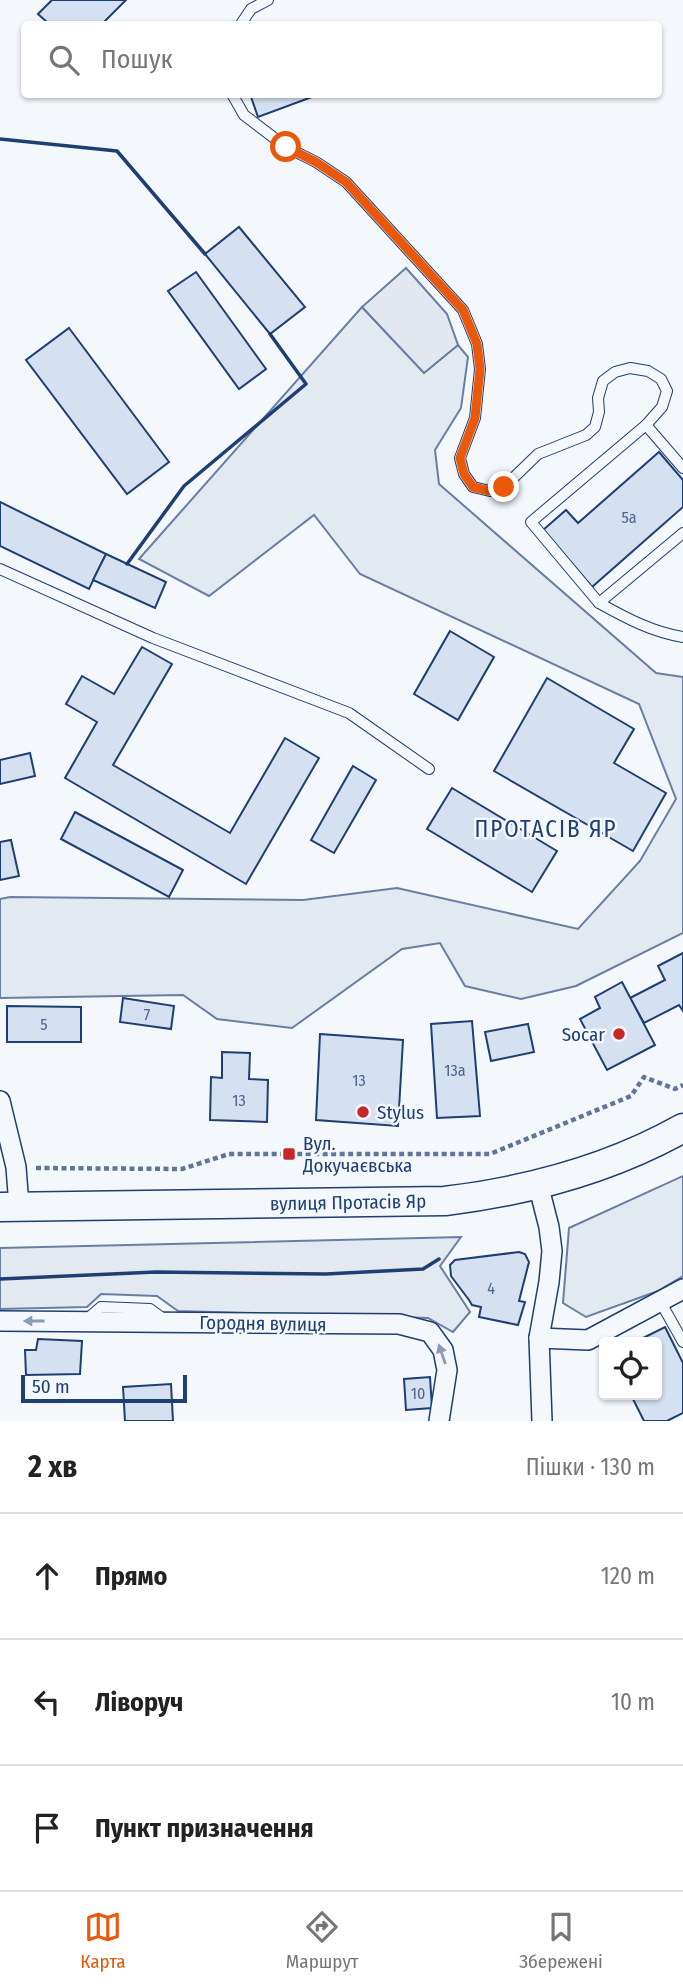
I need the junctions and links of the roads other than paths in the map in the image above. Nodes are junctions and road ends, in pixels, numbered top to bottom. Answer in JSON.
{"nodes":[{"id":1,"x":268,"y":0,"type":"edge"},
{"id":2,"x":243,"y":21,"type":"edge"},
{"id":3,"x":234,"y":98,"type":"edge"},
{"id":4,"x":646,"y":425,"type":"junction"},
{"id":5,"x":683,"y":468,"type":"edge"},
{"id":6,"x":683,"y":533,"type":"edge"},
{"id":7,"x":0,"y":569,"type":"edge"},
{"id":8,"x":599,"y":603,"type":"junction"},
{"id":9,"x":683,"y":637,"type":"edge"},
{"id":10,"x":429,"y":769,"type":"dead end"},
{"id":11,"x":0,"y":1101,"type":"edge"},
{"id":12,"x":683,"y":1128,"type":"edge"},
{"id":13,"x":538,"y":1184,"type":"junction"},
{"id":14,"x":9,"y":1206,"type":"edge"},
{"id":15,"x":683,"y":1289,"type":"edge"},
{"id":16,"x":660,"y":1301,"type":"junction"},
{"id":17,"x":0,"y":1321,"type":"edge"},
{"id":18,"x":540,"y":1338,"type":"junction"},
{"id":19,"x":683,"y":1342,"type":"edge"},
{"id":20,"x":439,"y":1421,"type":"edge"},
{"id":21,"x":542,"y":1421,"type":"edge"}],
"edges":[{"from":1,"to":2,"type":"lane"},
{"from":3,"to":4,"type":"lane"},
{"from":4,"to":5,"type":"lane"},
{"from":4,"to":8,"type":"lane"},
{"from":6,"to":8,"type":"lane"},
{"from":7,"to":10,"type":"lane"},
{"from":8,"to":9,"type":"lane"},
{"from":11,"to":14,"type":"street"},
{"from":12,"to":13,"type":"main road","name":"вулиця Протасів Яр"},
{"from":13,"to":14,"type":"main road","name":"вулиця Протасів Яр"},
{"from":13,"to":18,"type":"street"},
{"from":15,"to":16,"type":"street"},
{"from":16,"to":18,"type":"street"},
{"from":16,"to":19,"type":"lane"},
{"from":20,"to":17,"type":"street","name":"Городня вулиця","one_way":true},
{"from":18,"to":21,"type":"street"}]}
